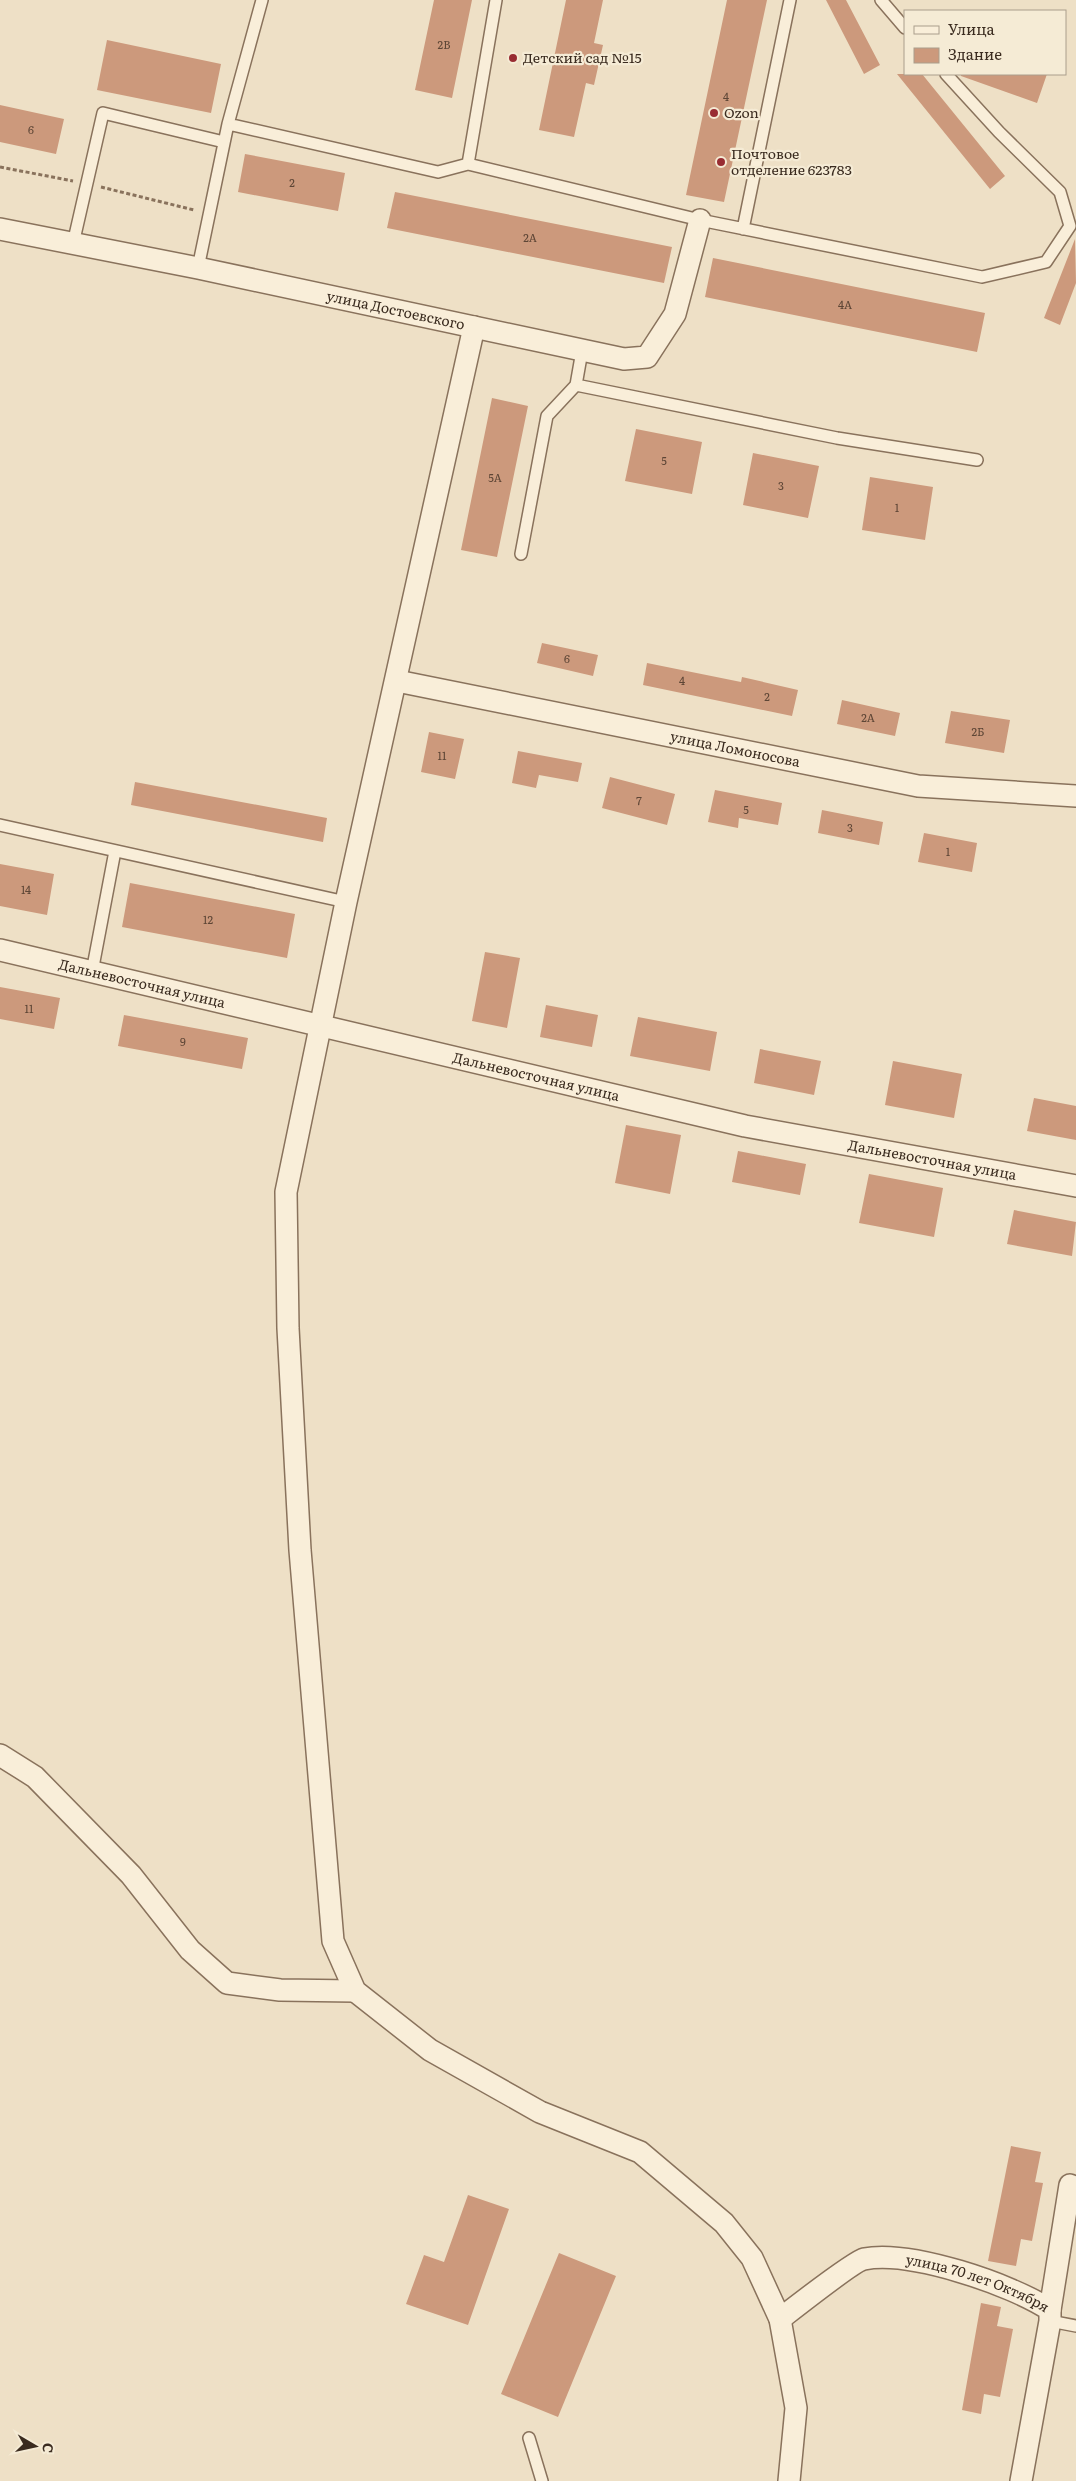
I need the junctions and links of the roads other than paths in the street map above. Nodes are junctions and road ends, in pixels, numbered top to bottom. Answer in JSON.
{"nodes":[{"id":1,"x":262,"y":0,"type":"edge"},
{"id":2,"x":496,"y":0,"type":"edge"},
{"id":3,"x":790,"y":0,"type":"edge"},
{"id":4,"x":881,"y":0,"type":"edge"},
{"id":5,"x":904,"y":27,"type":"edge"},
{"id":6,"x":947,"y":75,"type":"edge"},
{"id":7,"x":228,"y":124,"type":"junction"},
{"id":8,"x":224,"y":142,"type":"junction"},
{"id":9,"x":468,"y":164,"type":"junction"},
{"id":10,"x":700,"y":220,"type":"junction"},
{"id":11,"x":0,"y":229,"type":"edge"},
{"id":12,"x":744,"y":229,"type":"junction"},
{"id":13,"x":73,"y":244,"type":"junction"},
{"id":14,"x":198,"y":268,"type":"junction"},
{"id":15,"x":474,"y":327,"type":"junction"},
{"id":16,"x":582,"y":351,"type":"junction"},
{"id":17,"x":576,"y":386,"type":"junction"},
{"id":18,"x":977,"y":460,"type":"dead end"},
{"id":19,"x":521,"y":554,"type":"dead end"},
{"id":20,"x":397,"y":681,"type":"junction"},
{"id":21,"x":1076,"y":796,"type":"edge"},
{"id":22,"x":0,"y":825,"type":"edge"},
{"id":23,"x":116,"y":851,"type":"junction"},
{"id":24,"x":346,"y":902,"type":"junction"},
{"id":25,"x":0,"y":950,"type":"edge"},
{"id":26,"x":92,"y":972,"type":"junction"},
{"id":27,"x":320,"y":1025,"type":"junction"},
{"id":28,"x":1076,"y":1186,"type":"edge"},
{"id":29,"x":0,"y":1755,"type":"edge"},
{"id":30,"x":354,"y":1991,"type":"junction"},
{"id":31,"x":1070,"y":2184,"type":"dead end"},
{"id":32,"x":1050,"y":2316,"type":"junction"},
{"id":33,"x":780,"y":2319,"type":"junction"},
{"id":34,"x":1076,"y":2326,"type":"edge"},
{"id":35,"x":529,"y":2438,"type":"dead end"},
{"id":36,"x":542,"y":2481,"type":"edge"},
{"id":37,"x":789,"y":2481,"type":"edge"},
{"id":38,"x":1022,"y":2481,"type":"edge"}],
"edges":[{"from":1,"to":7,"type":"lane"},
{"from":2,"to":9,"type":"lane"},
{"from":3,"to":12,"type":"lane"},
{"from":4,"to":5,"type":"lane"},
{"from":6,"to":12,"type":"lane"},
{"from":7,"to":8,"type":"lane"},
{"from":7,"to":9,"type":"lane"},
{"from":8,"to":13,"type":"lane"},
{"from":8,"to":14,"type":"lane"},
{"from":9,"to":10,"type":"lane"},
{"from":10,"to":12,"type":"lane"},
{"from":10,"to":16,"type":"street","name":"улица Достоевского"},
{"from":11,"to":13,"type":"street","name":"улица Достоевского"},
{"from":13,"to":14,"type":"street","name":"улица Достоевского"},
{"from":14,"to":15,"type":"street","name":"улица Достоевского"},
{"from":15,"to":16,"type":"street","name":"улица Достоевского"},
{"from":15,"to":20,"type":"street"},
{"from":16,"to":17,"type":"lane"},
{"from":17,"to":18,"type":"lane"},
{"from":17,"to":19,"type":"lane"},
{"from":20,"to":21,"type":"street","name":"улица Ломоносова"},
{"from":20,"to":24,"type":"street"},
{"from":22,"to":23,"type":"lane"},
{"from":23,"to":24,"type":"lane"},
{"from":23,"to":26,"type":"lane"},
{"from":24,"to":27,"type":"street"},
{"from":25,"to":26,"type":"street","name":"Дальневосточная улица"},
{"from":26,"to":27,"type":"street","name":"Дальневосточная улица"},
{"from":27,"to":28,"type":"street","name":"Дальневосточная улица"},
{"from":27,"to":30,"type":"street"},
{"from":29,"to":30,"type":"street"},
{"from":30,"to":33,"type":"street"},
{"from":31,"to":32,"type":"street"},
{"from":32,"to":33,"type":"street","name":"улица 70 лет Октября"},
{"from":32,"to":34,"type":"lane"},
{"from":32,"to":38,"type":"street","name":"улица 70 лет Октября"},
{"from":33,"to":37,"type":"street"},
{"from":35,"to":36,"type":"lane"}]}
